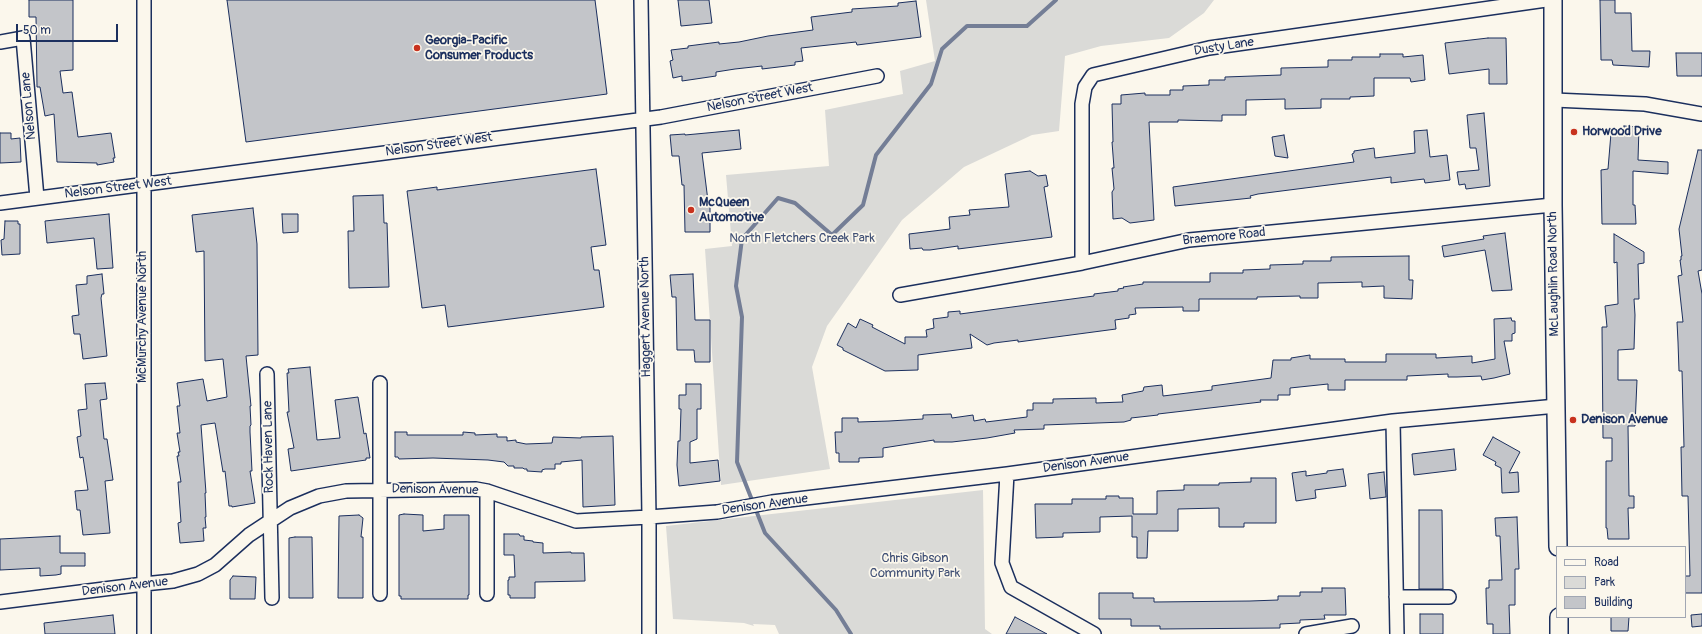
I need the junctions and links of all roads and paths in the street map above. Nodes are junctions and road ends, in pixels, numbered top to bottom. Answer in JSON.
{"nodes":[{"id":1,"x":144,"y":0,"type":"edge"},
{"id":2,"x":641,"y":0,"type":"edge"},
{"id":3,"x":1546,"y":0,"type":"edge"},
{"id":4,"x":1553,"y":0,"type":"edge"},
{"id":5,"x":0,"y":42,"type":"edge"},
{"id":6,"x":877,"y":76,"type":"dead end"},
{"id":7,"x":1554,"y":100,"type":"junction"},
{"id":8,"x":1702,"y":114,"type":"edge"},
{"id":9,"x":643,"y":118,"type":"junction"},
{"id":10,"x":143,"y":185,"type":"junction"},
{"id":11,"x":37,"y":198,"type":"junction"},
{"id":12,"x":0,"y":203,"type":"edge"},
{"id":13,"x":1553,"y":204,"type":"junction"},
{"id":14,"x":1082,"y":263,"type":"junction"},
{"id":15,"x":900,"y":295,"type":"dead end"},
{"id":16,"x":268,"y":374,"type":"dead end"},
{"id":17,"x":380,"y":383,"type":"dead end"},
{"id":18,"x":1557,"y":406,"type":"junction"},
{"id":19,"x":1393,"y":421,"type":"junction"},
{"id":20,"x":1007,"y":474,"type":"junction"},
{"id":21,"x":380,"y":489,"type":"junction"},
{"id":22,"x":488,"y":491,"type":"junction"},
{"id":23,"x":649,"y":517,"type":"junction"},
{"id":24,"x":271,"y":520,"type":"junction"},
{"id":25,"x":1558,"y":546,"type":"edge"},
{"id":26,"x":144,"y":584,"type":"junction"},
{"id":27,"x":380,"y":594,"type":"dead end"},
{"id":28,"x":487,"y":594,"type":"dead end"},
{"id":29,"x":1449,"y":596,"type":"dead end"},
{"id":30,"x":1396,"y":597,"type":"junction"},
{"id":31,"x":272,"y":598,"type":"dead end"},
{"id":32,"x":0,"y":602,"type":"edge"},
{"id":33,"x":1559,"y":618,"type":"edge"},
{"id":34,"x":1352,"y":626,"type":"dead end"},
{"id":35,"x":144,"y":634,"type":"edge"},
{"id":36,"x":649,"y":634,"type":"edge"},
{"id":37,"x":1094,"y":634,"type":"edge"},
{"id":38,"x":1306,"y":634,"type":"edge"},
{"id":39,"x":1397,"y":634,"type":"edge"},
{"id":40,"x":1559,"y":634,"type":"edge"}],
"edges":[{"from":1,"to":10,"type":"street","name":"McMurchy Avenue North"},
{"from":2,"to":9,"type":"street","name":"Haggert Avenue North"},
{"from":3,"to":14,"type":"street","name":"Dusty Lane"},
{"from":4,"to":7,"type":"main road","name":"McLaughlin Road North"},
{"from":5,"to":11,"type":"street","name":"Nelson Lane"},
{"from":6,"to":9,"type":"street","name":"Nelson Street West"},
{"from":7,"to":8,"type":"street"},
{"from":7,"to":13,"type":"main road","name":"McLaughlin Road North"},
{"from":9,"to":10,"type":"street","name":"Nelson Street West"},
{"from":9,"to":23,"type":"street","name":"Haggert Avenue North"},
{"from":10,"to":11,"type":"street","name":"Nelson Street West"},
{"from":10,"to":26,"type":"street","name":"McMurchy Avenue North"},
{"from":11,"to":12,"type":"street","name":"Nelson Street West"},
{"from":13,"to":14,"type":"street","name":"Braemore Road"},
{"from":13,"to":18,"type":"main road","name":"McLaughlin Road North"},
{"from":14,"to":15,"type":"street","name":"Braemore Road"},
{"from":16,"to":24,"type":"street","name":"Rock Haven Lane"},
{"from":17,"to":21,"type":"street"},
{"from":18,"to":19,"type":"street","name":"Denison Avenue"},
{"from":18,"to":25,"type":"main road","name":"McLaughlin Road North"},
{"from":19,"to":20,"type":"street","name":"Denison Avenue"},
{"from":19,"to":30,"type":"street"},
{"from":20,"to":23,"type":"street","name":"Denison Avenue"},
{"from":20,"to":37,"type":"street"},
{"from":21,"to":22,"type":"street","name":"Denison Avenue"},
{"from":21,"to":24,"type":"street","name":"Denison Avenue"},
{"from":21,"to":27,"type":"street"},
{"from":22,"to":23,"type":"street","name":"Denison Avenue"},
{"from":22,"to":28,"type":"street"},
{"from":23,"to":36,"type":"street","name":"Haggert Avenue North"},
{"from":24,"to":26,"type":"street","name":"Denison Avenue"},
{"from":24,"to":31,"type":"street","name":"Rock Haven Lane"},
{"from":26,"to":32,"type":"street","name":"Denison Avenue"},
{"from":26,"to":35,"type":"street","name":"McMurchy Avenue North"},
{"from":29,"to":30,"type":"street"},
{"from":30,"to":39,"type":"street"},
{"from":33,"to":40,"type":"main road"},
{"from":34,"to":38,"type":"street"}]}
